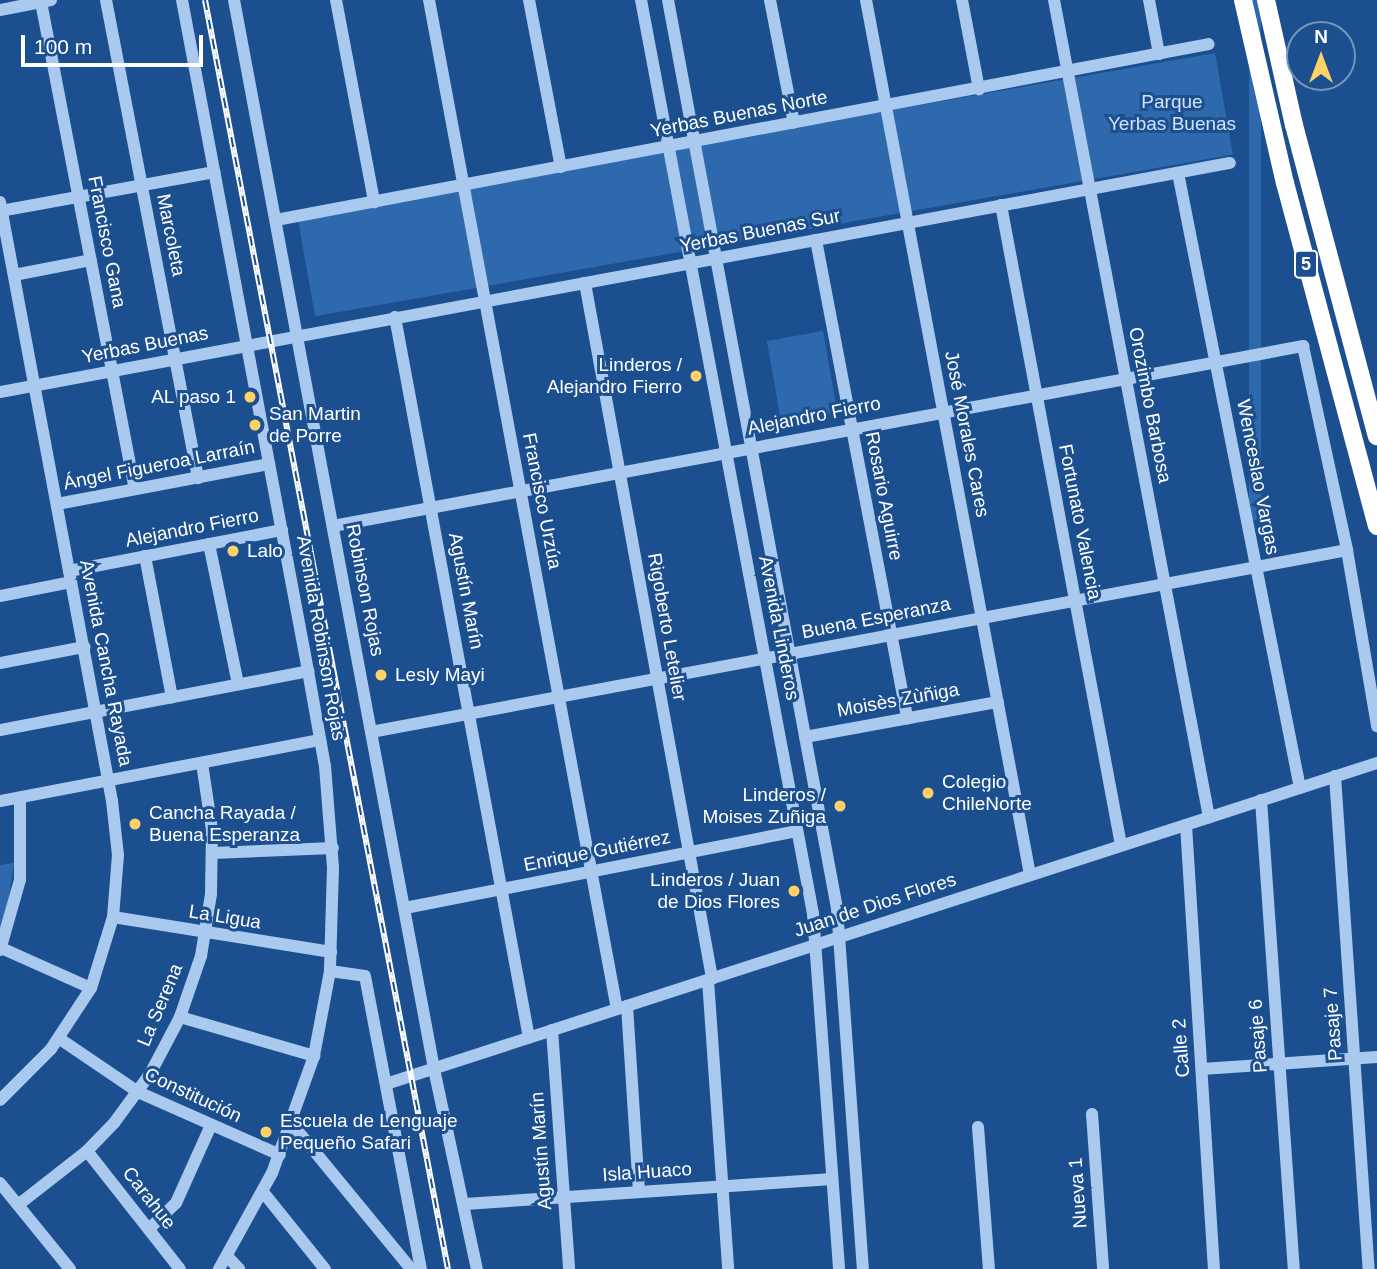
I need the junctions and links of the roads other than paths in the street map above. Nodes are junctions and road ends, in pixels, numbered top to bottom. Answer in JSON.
{"nodes":[{"id":1,"x":106,"y":0,"type":"edge"},
{"id":2,"x":181,"y":0,"type":"edge"},
{"id":3,"x":234,"y":0,"type":"edge"},
{"id":4,"x":336,"y":0,"type":"edge"},
{"id":5,"x":429,"y":0,"type":"edge"},
{"id":6,"x":530,"y":0,"type":"edge"},
{"id":7,"x":641,"y":0,"type":"edge"},
{"id":8,"x":668,"y":0,"type":"edge"},
{"id":9,"x":771,"y":0,"type":"edge"},
{"id":10,"x":866,"y":0,"type":"edge"},
{"id":11,"x":962,"y":0,"type":"edge"},
{"id":12,"x":1054,"y":0,"type":"edge"},
{"id":13,"x":1149,"y":0,"type":"edge"},
{"id":14,"x":1243,"y":0,"type":"edge"},
{"id":15,"x":1266,"y":0,"type":"edge"},
{"id":16,"x":46,"y":1,"type":"edge"},
{"id":17,"x":0,"y":10,"type":"edge"},
{"id":18,"x":1209,"y":44,"type":"dead end"},
{"id":19,"x":1159,"y":54,"type":"junction"},
{"id":20,"x":1068,"y":72,"type":"junction"},
{"id":21,"x":979,"y":89,"type":"junction"},
{"id":22,"x":886,"y":106,"type":"junction"},
{"id":23,"x":794,"y":123,"type":"junction"},
{"id":24,"x":694,"y":142,"type":"junction"},
{"id":25,"x":669,"y":147,"type":"junction"},
{"id":26,"x":1230,"y":163,"type":"dead end"},
{"id":27,"x":561,"y":167,"type":"junction"},
{"id":28,"x":214,"y":172,"type":"junction"},
{"id":29,"x":1178,"y":173,"type":"junction"},
{"id":30,"x":463,"y":185,"type":"junction"},
{"id":31,"x":142,"y":186,"type":"junction"},
{"id":32,"x":1090,"y":189,"type":"junction"},
{"id":33,"x":78,"y":197,"type":"junction"},
{"id":34,"x":374,"y":202,"type":"junction"},
{"id":35,"x":1001,"y":205,"type":"junction"},
{"id":36,"x":1,"y":208,"type":"edge"},
{"id":37,"x":276,"y":220,"type":"junction"},
{"id":38,"x":907,"y":223,"type":"junction"},
{"id":39,"x":816,"y":240,"type":"junction"},
{"id":40,"x":716,"y":258,"type":"junction"},
{"id":41,"x":91,"y":260,"type":"junction"},
{"id":42,"x":691,"y":263,"type":"junction"},
{"id":43,"x":14,"y":275,"type":"junction"},
{"id":44,"x":584,"y":283,"type":"junction"},
{"id":45,"x":485,"y":301,"type":"junction"},
{"id":46,"x":395,"y":317,"type":"junction"},
{"id":47,"x":297,"y":335,"type":"junction"},
{"id":48,"x":246,"y":345,"type":"junction"},
{"id":49,"x":175,"y":359,"type":"junction"},
{"id":50,"x":1215,"y":360,"type":"junction"},
{"id":51,"x":112,"y":370,"type":"junction"},
{"id":52,"x":1125,"y":377,"type":"junction"},
{"id":53,"x":34,"y":385,"type":"junction"},
{"id":54,"x":0,"y":392,"type":"edge"},
{"id":55,"x":1036,"y":394,"type":"junction"},
{"id":56,"x":943,"y":411,"type":"junction"},
{"id":57,"x":852,"y":428,"type":"junction"},
{"id":58,"x":1377,"y":436,"type":"edge"},
{"id":59,"x":751,"y":447,"type":"junction"},
{"id":60,"x":726,"y":452,"type":"junction"},
{"id":61,"x":269,"y":464,"type":"junction"},
{"id":62,"x":619,"y":472,"type":"junction"},
{"id":63,"x":198,"y":478,"type":"junction"},
{"id":64,"x":135,"y":489,"type":"junction"},
{"id":65,"x":520,"y":491,"type":"junction"},
{"id":66,"x":57,"y":504,"type":"junction"},
{"id":67,"x":431,"y":507,"type":"junction"},
{"id":68,"x":333,"y":526,"type":"junction"},
{"id":69,"x":1377,"y":526,"type":"edge"},
{"id":70,"x":282,"y":530,"type":"junction"},
{"id":71,"x":209,"y":544,"type":"junction"},
{"id":72,"x":1347,"y":550,"type":"junction"},
{"id":73,"x":145,"y":556,"type":"junction"},
{"id":74,"x":1256,"y":567,"type":"junction"},
{"id":75,"x":70,"y":576,"type":"junction"},
{"id":76,"x":1165,"y":584,"type":"junction"},
{"id":77,"x":0,"y":596,"type":"edge"},
{"id":78,"x":1075,"y":601,"type":"junction"},
{"id":79,"x":982,"y":618,"type":"junction"},
{"id":80,"x":891,"y":635,"type":"junction"},
{"id":81,"x":84,"y":647,"type":"junction"},
{"id":82,"x":790,"y":654,"type":"junction"},
{"id":83,"x":765,"y":658,"type":"junction"},
{"id":84,"x":0,"y":663,"type":"edge"},
{"id":85,"x":308,"y":671,"type":"junction"},
{"id":86,"x":657,"y":678,"type":"junction"},
{"id":87,"x":238,"y":684,"type":"junction"},
{"id":88,"x":172,"y":697,"type":"junction"},
{"id":89,"x":559,"y":697,"type":"junction"},
{"id":90,"x":998,"y":702,"type":"junction"},
{"id":91,"x":96,"y":711,"type":"junction"},
{"id":92,"x":469,"y":713,"type":"junction"},
{"id":93,"x":907,"y":718,"type":"junction"},
{"id":94,"x":1377,"y":726,"type":"edge"},
{"id":95,"x":0,"y":730,"type":"edge"},
{"id":96,"x":371,"y":732,"type":"junction"},
{"id":97,"x":805,"y":737,"type":"junction"},
{"id":98,"x":320,"y":740,"type":"junction"},
{"id":99,"x":202,"y":763,"type":"junction"},
{"id":100,"x":1377,"y":763,"type":"edge"},
{"id":101,"x":1335,"y":776,"type":"junction"},
{"id":102,"x":109,"y":781,"type":"junction"},
{"id":103,"x":1300,"y":788,"type":"junction"},
{"id":104,"x":20,"y":798,"type":"junction"},
{"id":105,"x":1261,"y":800,"type":"junction"},
{"id":106,"x":0,"y":802,"type":"edge"},
{"id":107,"x":1209,"y":817,"type":"junction"},
{"id":108,"x":1186,"y":825,"type":"junction"},
{"id":109,"x":797,"y":831,"type":"junction"},
{"id":110,"x":1121,"y":845,"type":"junction"},
{"id":111,"x":333,"y":848,"type":"junction"},
{"id":112,"x":689,"y":852,"type":"junction"},
{"id":113,"x":213,"y":853,"type":"junction"},
{"id":114,"x":591,"y":871,"type":"junction"},
{"id":115,"x":1030,"y":875,"type":"junction"},
{"id":116,"x":502,"y":889,"type":"junction"},
{"id":117,"x":405,"y":908,"type":"junction"},
{"id":118,"x":113,"y":917,"type":"junction"},
{"id":119,"x":205,"y":935,"type":"junction"},
{"id":120,"x":840,"y":936,"type":"junction"},
{"id":121,"x":817,"y":944,"type":"junction"},
{"id":122,"x":1,"y":949,"type":"edge"},
{"id":123,"x":331,"y":952,"type":"junction"},
{"id":124,"x":330,"y":971,"type":"junction"},
{"id":125,"x":710,"y":979,"type":"junction"},
{"id":126,"x":91,"y":988,"type":"junction"},
{"id":127,"x":622,"y":1008,"type":"junction"},
{"id":128,"x":180,"y":1017,"type":"junction"},
{"id":129,"x":552,"y":1030,"type":"junction"},
{"id":130,"x":529,"y":1038,"type":"junction"},
{"id":131,"x":60,"y":1039,"type":"junction"},
{"id":132,"x":314,"y":1056,"type":"junction"},
{"id":133,"x":1377,"y":1057,"type":"edge"},
{"id":134,"x":1354,"y":1059,"type":"junction"},
{"id":135,"x":1280,"y":1064,"type":"junction"},
{"id":136,"x":435,"y":1069,"type":"junction"},
{"id":137,"x":1202,"y":1069,"type":"junction"},
{"id":138,"x":386,"y":1084,"type":"junction"},
{"id":139,"x":138,"y":1093,"type":"junction"},
{"id":140,"x":0,"y":1100,"type":"edge"},
{"id":141,"x":1092,"y":1114,"type":"dead end"},
{"id":142,"x":292,"y":1124,"type":"junction"},
{"id":143,"x":211,"y":1125,"type":"junction"},
{"id":144,"x":978,"y":1127,"type":"dead end"},
{"id":145,"x":87,"y":1151,"type":"junction"},
{"id":146,"x":280,"y":1155,"type":"junction"},
{"id":147,"x":832,"y":1180,"type":"junction"},
{"id":148,"x":0,"y":1183,"type":"edge"},
{"id":149,"x":722,"y":1187,"type":"junction"},
{"id":150,"x":263,"y":1192,"type":"junction"},
{"id":151,"x":639,"y":1192,"type":"junction"},
{"id":152,"x":564,"y":1197,"type":"junction"},
{"id":153,"x":465,"y":1203,"type":"junction"},
{"id":154,"x":18,"y":1205,"type":"junction"},
{"id":155,"x":149,"y":1229,"type":"junction"},
{"id":156,"x":228,"y":1256,"type":"junction"},
{"id":157,"x":70,"y":1269,"type":"edge"},
{"id":158,"x":180,"y":1269,"type":"edge"},
{"id":159,"x":219,"y":1269,"type":"edge"},
{"id":160,"x":239,"y":1269,"type":"edge"},
{"id":161,"x":325,"y":1269,"type":"edge"},
{"id":162,"x":411,"y":1269,"type":"edge"},
{"id":163,"x":421,"y":1269,"type":"edge"},
{"id":164,"x":477,"y":1269,"type":"edge"},
{"id":165,"x":569,"y":1269,"type":"edge"},
{"id":166,"x":728,"y":1269,"type":"edge"},
{"id":167,"x":839,"y":1269,"type":"edge"},
{"id":168,"x":863,"y":1269,"type":"edge"},
{"id":169,"x":989,"y":1269,"type":"edge"},
{"id":170,"x":1102,"y":1269,"type":"edge"},
{"id":171,"x":1214,"y":1269,"type":"edge"},
{"id":172,"x":1294,"y":1269,"type":"edge"},
{"id":173,"x":1369,"y":1269,"type":"edge"}],
"edges":[{"from":1,"to":31,"type":"street","name":"Marcoleta"},
{"from":2,"to":28,"type":"street","name":"Avenida Robinson Rojas"},
{"from":3,"to":37,"type":"street","name":"Robinson Rojas"},
{"from":4,"to":34,"type":"street"},
{"from":5,"to":30,"type":"street","name":"Francisco Urzúa"},
{"from":6,"to":27,"type":"street"},
{"from":7,"to":25,"type":"street","name":"Avenida Linderos"},
{"from":8,"to":24,"type":"street","name":"Avenida Linderos"},
{"from":9,"to":23,"type":"street"},
{"from":10,"to":22,"type":"street","name":"José Morales Cares"},
{"from":11,"to":21,"type":"street"},
{"from":12,"to":20,"type":"street","name":"Orozimbo Barbosa"},
{"from":13,"to":19,"type":"street"},
{"from":14,"to":69,"type":"highway","number":"5"},
{"from":15,"to":58,"type":"highway","number":"5"},
{"from":16,"to":17,"type":"street"},
{"from":16,"to":33,"type":"street","name":"Francisco Gana"},
{"from":18,"to":19,"type":"street","name":"Yerbas Buenas Norte"},
{"from":19,"to":20,"type":"street","name":"Yerbas Buenas Norte"},
{"from":20,"to":21,"type":"street","name":"Yerbas Buenas Norte"},
{"from":20,"to":32,"type":"street","name":"Orozimbo Barbosa"},
{"from":21,"to":22,"type":"street","name":"Yerbas Buenas Norte"},
{"from":22,"to":23,"type":"street","name":"Yerbas Buenas Norte"},
{"from":22,"to":38,"type":"street","name":"José Morales Cares"},
{"from":23,"to":24,"type":"street","name":"Yerbas Buenas Norte"},
{"from":24,"to":25,"type":"street","name":"Yerbas Buenas Norte"},
{"from":24,"to":40,"type":"street","name":"Avenida Linderos"},
{"from":25,"to":27,"type":"street","name":"Yerbas Buenas Norte"},
{"from":25,"to":42,"type":"street","name":"Avenida Linderos"},
{"from":26,"to":29,"type":"street","name":"Yerbas Buenas Sur"},
{"from":27,"to":30,"type":"street","name":"Yerbas Buenas Norte"},
{"from":28,"to":31,"type":"street"},
{"from":28,"to":48,"type":"street","name":"Avenida Robinson Rojas"},
{"from":29,"to":32,"type":"street","name":"Yerbas Buenas Sur"},
{"from":29,"to":50,"type":"street","name":"Wenceslao Vargas"},
{"from":30,"to":34,"type":"street","name":"Yerbas Buenas Norte"},
{"from":30,"to":45,"type":"street","name":"Francisco Urzúa"},
{"from":31,"to":33,"type":"street"},
{"from":31,"to":49,"type":"street","name":"Marcoleta"},
{"from":32,"to":35,"type":"street","name":"Yerbas Buenas Sur"},
{"from":32,"to":52,"type":"street","name":"Orozimbo Barbosa"},
{"from":33,"to":36,"type":"street"},
{"from":33,"to":41,"type":"street","name":"Francisco Gana"},
{"from":34,"to":37,"type":"street","name":"Yerbas Buenas Norte"},
{"from":35,"to":38,"type":"street","name":"Yerbas Buenas Sur"},
{"from":35,"to":55,"type":"street","name":"Fortunato Valencia"},
{"from":36,"to":43,"type":"street","name":"Avenida Cancha Rayada"},
{"from":37,"to":47,"type":"street","name":"Robinson Rojas"},
{"from":38,"to":39,"type":"street","name":"Yerbas Buenas Sur"},
{"from":38,"to":56,"type":"street","name":"José Morales Cares"},
{"from":39,"to":40,"type":"street","name":"Yerbas Buenas Sur"},
{"from":39,"to":57,"type":"street","name":"Rosario Aguirre"},
{"from":40,"to":42,"type":"street","name":"Yerbas Buenas Sur"},
{"from":40,"to":59,"type":"street","name":"Avenida Linderos"},
{"from":41,"to":43,"type":"street"},
{"from":41,"to":51,"type":"street","name":"Francisco Gana"},
{"from":42,"to":44,"type":"street","name":"Yerbas Buenas Sur"},
{"from":42,"to":60,"type":"street","name":"Avenida Linderos"},
{"from":43,"to":53,"type":"street","name":"Avenida Cancha Rayada"},
{"from":44,"to":45,"type":"street","name":"Yerbas Buenas Sur"},
{"from":44,"to":62,"type":"street","name":"Rigoberto Letelier"},
{"from":45,"to":46,"type":"street","name":"Yerbas Buenas Sur"},
{"from":45,"to":65,"type":"street","name":"Francisco Urzúa"},
{"from":46,"to":47,"type":"street","name":"Yerbas Buenas Sur"},
{"from":46,"to":67,"type":"street","name":"Agustín Marín"},
{"from":47,"to":48,"type":"street","name":"Yerbas Buenas"},
{"from":47,"to":68,"type":"street","name":"Robinson Rojas"},
{"from":48,"to":49,"type":"street","name":"Yerbas Buenas"},
{"from":48,"to":61,"type":"street","name":"Avenida Robinson Rojas"},
{"from":49,"to":51,"type":"street","name":"Yerbas Buenas"},
{"from":49,"to":63,"type":"street","name":"Marcoleta"},
{"from":50,"to":52,"type":"street","name":"Alejandro Fierro"},
{"from":50,"to":72,"type":"street","name":"Alejandro Fierro"},
{"from":50,"to":74,"type":"street","name":"Wenceslao Vargas"},
{"from":51,"to":53,"type":"street","name":"Yerbas Buenas"},
{"from":51,"to":64,"type":"street","name":"Francisco Gana"},
{"from":52,"to":55,"type":"street","name":"Alejandro Fierro"},
{"from":52,"to":76,"type":"street","name":"Orozimbo Barbosa"},
{"from":53,"to":54,"type":"street","name":"Yerbas Buenas"},
{"from":53,"to":66,"type":"street","name":"Avenida Cancha Rayada"},
{"from":55,"to":56,"type":"street","name":"Alejandro Fierro"},
{"from":55,"to":78,"type":"street","name":"Fortunato Valencia"},
{"from":56,"to":57,"type":"street","name":"Alejandro Fierro"},
{"from":56,"to":79,"type":"street","name":"José Morales Cares"},
{"from":57,"to":59,"type":"street","name":"Alejandro Fierro"},
{"from":57,"to":80,"type":"street","name":"Rosario Aguirre"},
{"from":59,"to":60,"type":"street","name":"Alejandro Fierro"},
{"from":59,"to":82,"type":"street","name":"Avenida Linderos"},
{"from":60,"to":62,"type":"street","name":"Alejandro Fierro"},
{"from":60,"to":83,"type":"street","name":"Avenida Linderos"},
{"from":61,"to":63,"type":"street","name":"Ángel Figueroa Larraín"},
{"from":61,"to":70,"type":"street","name":"Avenida Robinson Rojas"},
{"from":62,"to":65,"type":"street","name":"Alejandro Fierro"},
{"from":62,"to":86,"type":"street","name":"Rigoberto Letelier"},
{"from":63,"to":64,"type":"street","name":"Ángel Figueroa Larraín"},
{"from":64,"to":66,"type":"street","name":"Ángel Figueroa Larraín"},
{"from":65,"to":67,"type":"street","name":"Alejandro Fierro"},
{"from":65,"to":89,"type":"street","name":"Francisco Urzúa"},
{"from":66,"to":75,"type":"street","name":"Avenida Cancha Rayada"},
{"from":67,"to":68,"type":"street","name":"Alejandro Fierro"},
{"from":67,"to":92,"type":"street","name":"Agustín Marín"},
{"from":68,"to":96,"type":"street","name":"Robinson Rojas"},
{"from":70,"to":71,"type":"street","name":"Alejandro Fierro"},
{"from":70,"to":85,"type":"street","name":"Avenida Robinson Rojas"},
{"from":71,"to":73,"type":"street","name":"Alejandro Fierro"},
{"from":71,"to":87,"type":"street"},
{"from":72,"to":74,"type":"street","name":"Buena Esperanza"},
{"from":72,"to":94,"type":"street"},
{"from":73,"to":75,"type":"street","name":"Alejandro Fierro"},
{"from":73,"to":88,"type":"street"},
{"from":74,"to":76,"type":"street","name":"Buena Esperanza"},
{"from":74,"to":103,"type":"street","name":"Wenceslao Vargas"},
{"from":75,"to":77,"type":"street","name":"Alejandro Fierro"},
{"from":75,"to":81,"type":"street","name":"Avenida Cancha Rayada"},
{"from":76,"to":78,"type":"street","name":"Buena Esperanza"},
{"from":76,"to":107,"type":"street","name":"Orozimbo Barbosa"},
{"from":78,"to":79,"type":"street","name":"Buena Esperanza"},
{"from":78,"to":110,"type":"street","name":"Fortunato Valencia"},
{"from":79,"to":80,"type":"street","name":"Buena Esperanza"},
{"from":79,"to":90,"type":"street","name":"José Morales Cares"},
{"from":80,"to":82,"type":"street","name":"Buena Esperanza"},
{"from":80,"to":93,"type":"street","name":"Rosario Aguirre"},
{"from":81,"to":84,"type":"street"},
{"from":81,"to":91,"type":"street","name":"Avenida Cancha Rayada"},
{"from":82,"to":83,"type":"street","name":"Buena Esperanza"},
{"from":82,"to":97,"type":"street","name":"Avenida Linderos"},
{"from":83,"to":86,"type":"street","name":"Buena Esperanza"},
{"from":83,"to":109,"type":"street","name":"Avenida Linderos"},
{"from":85,"to":87,"type":"street"},
{"from":85,"to":98,"type":"street","name":"Avenida Robinson Rojas"},
{"from":86,"to":89,"type":"street","name":"Buena Esperanza"},
{"from":86,"to":112,"type":"street","name":"Rigoberto Letelier"},
{"from":87,"to":88,"type":"street"},
{"from":88,"to":91,"type":"street"},
{"from":89,"to":92,"type":"street","name":"Buena Esperanza"},
{"from":89,"to":114,"type":"street","name":"Francisco Urzúa"},
{"from":90,"to":93,"type":"street","name":"Moisès Zùñiga"},
{"from":90,"to":115,"type":"street","name":"José Morales Cares"},
{"from":91,"to":95,"type":"street"},
{"from":91,"to":102,"type":"street","name":"Avenida Cancha Rayada"},
{"from":92,"to":96,"type":"street","name":"Buena Esperanza"},
{"from":92,"to":116,"type":"street","name":"Agustín Marín"},
{"from":93,"to":97,"type":"street","name":"Moisès Zùñiga"},
{"from":96,"to":117,"type":"street","name":"Robinson Rojas"},
{"from":97,"to":120,"type":"street","name":"Avenida Linderos"},
{"from":98,"to":99,"type":"street"},
{"from":98,"to":111,"type":"street","name":"Avenida Robinson Rojas"},
{"from":99,"to":102,"type":"street"},
{"from":99,"to":113,"type":"street","name":"La Serena"},
{"from":100,"to":101,"type":"street","name":"Juan de Dios Flores"},
{"from":101,"to":103,"type":"street","name":"Juan de Dios Flores"},
{"from":101,"to":134,"type":"street","name":"Pasaje 7"},
{"from":102,"to":104,"type":"street"},
{"from":102,"to":118,"type":"street","name":"Avenida Cancha Rayada"},
{"from":103,"to":105,"type":"street","name":"Juan de Dios Flores"},
{"from":104,"to":106,"type":"street"},
{"from":104,"to":122,"type":"street"},
{"from":105,"to":107,"type":"street","name":"Juan de Dios Flores"},
{"from":105,"to":135,"type":"street","name":"Pasaje 6"},
{"from":107,"to":108,"type":"street","name":"Juan de Dios Flores"},
{"from":108,"to":110,"type":"street","name":"Juan de Dios Flores"},
{"from":108,"to":137,"type":"street","name":"Calle 2"},
{"from":109,"to":112,"type":"street","name":"Enrique Gutiérrez"},
{"from":109,"to":121,"type":"street","name":"Avenida Linderos"},
{"from":110,"to":115,"type":"street","name":"Juan de Dios Flores"},
{"from":111,"to":113,"type":"street"},
{"from":111,"to":123,"type":"street","name":"Avenida Robinson Rojas"},
{"from":112,"to":114,"type":"street","name":"Enrique Gutiérrez"},
{"from":112,"to":125,"type":"street","name":"Rigoberto Letelier"},
{"from":113,"to":119,"type":"street","name":"La Serena"},
{"from":114,"to":116,"type":"street","name":"Enrique Gutiérrez"},
{"from":114,"to":127,"type":"street","name":"Francisco Urzúa"},
{"from":115,"to":120,"type":"street","name":"Juan de Dios Flores"},
{"from":116,"to":117,"type":"street","name":"Enrique Gutiérrez"},
{"from":116,"to":130,"type":"street","name":"Agustín Marín"},
{"from":117,"to":136,"type":"street","name":"Robinson Rojas"},
{"from":118,"to":119,"type":"street","name":"La Ligua"},
{"from":118,"to":126,"type":"street","name":"Avenida Cancha Rayada"},
{"from":119,"to":123,"type":"street","name":"La Ligua"},
{"from":119,"to":128,"type":"street","name":"La Serena"},
{"from":120,"to":121,"type":"street","name":"Juan de Dios Flores"},
{"from":120,"to":168,"type":"street","name":"Avenida Linderos"},
{"from":121,"to":125,"type":"street","name":"Juan de Dios Flores"},
{"from":121,"to":147,"type":"street","name":"Avenida Linderos"},
{"from":122,"to":126,"type":"street"},
{"from":123,"to":124,"type":"street","name":"Avenida Robinson Rojas"},
{"from":124,"to":132,"type":"street","name":"Avenida Robinson Rojas"},
{"from":124,"to":138,"type":"street"},
{"from":125,"to":127,"type":"street","name":"Juan de Dios Flores"},
{"from":125,"to":149,"type":"street","name":"Rigoberto Letelier"},
{"from":126,"to":131,"type":"street","name":"Avenida Cancha Rayada"},
{"from":127,"to":129,"type":"street","name":"Juan de Dios Flores"},
{"from":127,"to":151,"type":"street","name":"Francisco Urzúa"},
{"from":128,"to":132,"type":"street"},
{"from":128,"to":139,"type":"street","name":"La Serena"},
{"from":129,"to":130,"type":"street","name":"Juan de Dios Flores"},
{"from":129,"to":152,"type":"street","name":"Agustín Marín"},
{"from":130,"to":136,"type":"street","name":"Juan de Dios Flores"},
{"from":131,"to":139,"type":"street","name":"Constitución"},
{"from":131,"to":140,"type":"street","name":"Avenida Cancha Rayada"},
{"from":132,"to":142,"type":"street","name":"Avenida Robinson Rojas"},
{"from":133,"to":134,"type":"street"},
{"from":134,"to":135,"type":"street"},
{"from":134,"to":173,"type":"street","name":"Pasaje 7"},
{"from":135,"to":137,"type":"street"},
{"from":135,"to":172,"type":"street","name":"Pasaje 6"},
{"from":136,"to":138,"type":"street","name":"Juan de Dios Flores"},
{"from":136,"to":153,"type":"street","name":"Robinson Rojas"},
{"from":137,"to":171,"type":"street","name":"Calle 2"},
{"from":138,"to":163,"type":"street"},
{"from":139,"to":143,"type":"street","name":"Constitución"},
{"from":139,"to":145,"type":"street","name":"La Serena"},
{"from":141,"to":170,"type":"street","name":"Nueva 1"},
{"from":142,"to":146,"type":"street","name":"Avenida Robinson Rojas"},
{"from":142,"to":162,"type":"street"},
{"from":143,"to":146,"type":"street","name":"Constitución"},
{"from":143,"to":155,"type":"street"},
{"from":144,"to":169,"type":"street"},
{"from":145,"to":154,"type":"street","name":"La Serena"},
{"from":145,"to":155,"type":"street","name":"Carahue"},
{"from":146,"to":150,"type":"street","name":"Avenida Robinson Rojas"},
{"from":147,"to":149,"type":"street","name":"Isla Huaco"},
{"from":147,"to":167,"type":"street","name":"Avenida Linderos"},
{"from":148,"to":154,"type":"street"},
{"from":149,"to":151,"type":"street","name":"Isla Huaco"},
{"from":149,"to":166,"type":"street","name":"Rigoberto Letelier"},
{"from":150,"to":156,"type":"street","name":"Avenida Robinson Rojas"},
{"from":150,"to":161,"type":"street"},
{"from":151,"to":152,"type":"street","name":"Isla Huaco"},
{"from":152,"to":153,"type":"street","name":"Isla Huaco"},
{"from":152,"to":165,"type":"street","name":"Agustín Marín"},
{"from":153,"to":164,"type":"street","name":"Robinson Rojas"},
{"from":154,"to":157,"type":"street"},
{"from":155,"to":158,"type":"street","name":"Carahue"},
{"from":156,"to":159,"type":"street","name":"Avenida Robinson Rojas"},
{"from":156,"to":160,"type":"street"}]}
